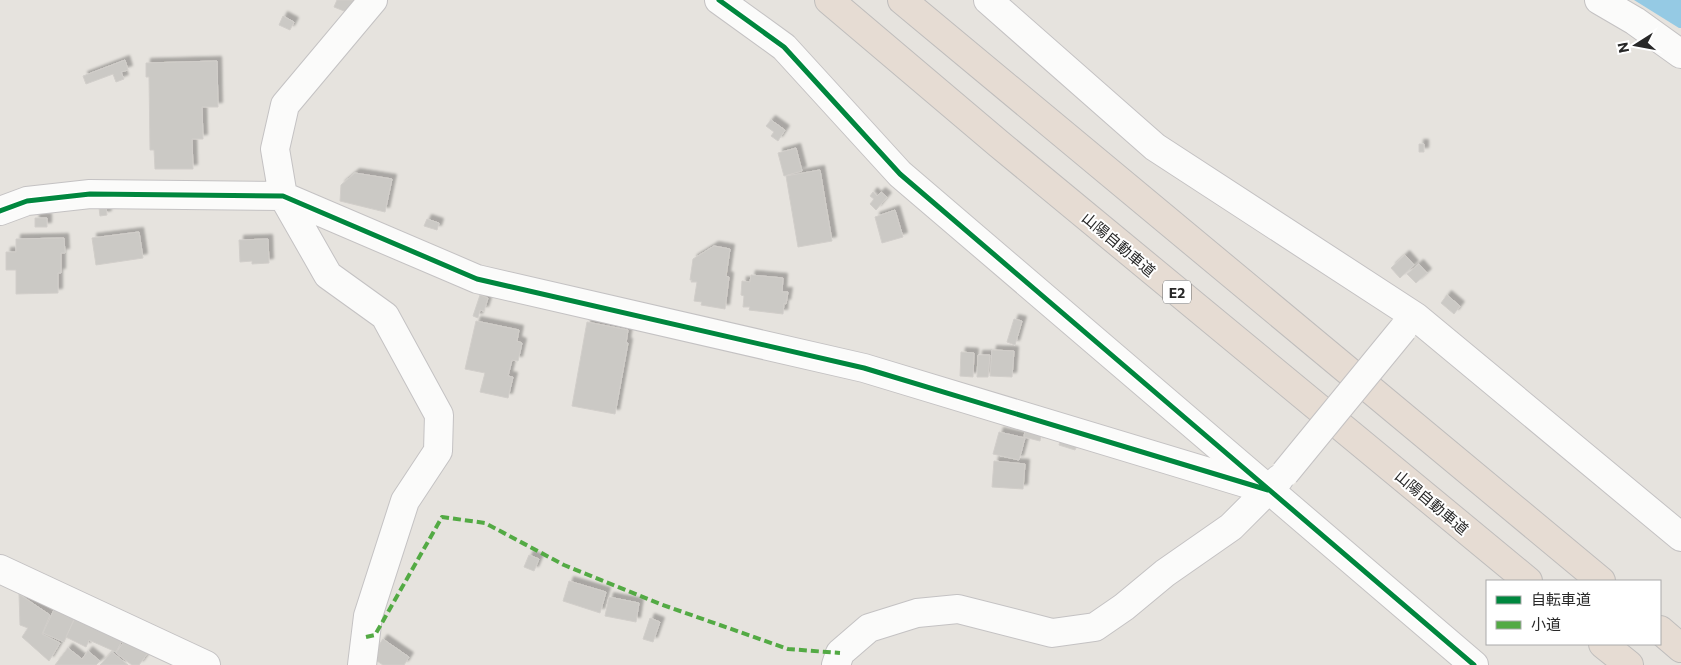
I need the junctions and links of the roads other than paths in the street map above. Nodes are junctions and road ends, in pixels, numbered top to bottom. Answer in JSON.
{"nodes":[{"id":1,"x":373,"y":0,"type":"edge"},
{"id":2,"x":720,"y":0,"type":"edge"},
{"id":3,"x":829,"y":0,"type":"edge"},
{"id":4,"x":902,"y":0,"type":"edge"},
{"id":5,"x":988,"y":0,"type":"edge"},
{"id":6,"x":1598,"y":0,"type":"edge"},
{"id":7,"x":1681,"y":54,"type":"edge"},
{"id":8,"x":283,"y":196,"type":"junction"},
{"id":9,"x":0,"y":211,"type":"edge"},
{"id":10,"x":1410,"y":323,"type":"junction"},
{"id":11,"x":1277,"y":482,"type":"junction"},
{"id":12,"x":1681,"y":537,"type":"edge"},
{"id":13,"x":0,"y":569,"type":"edge"},
{"id":14,"x":1527,"y":580,"type":"edge"},
{"id":15,"x":1600,"y":580,"type":"edge"},
{"id":16,"x":1661,"y":631,"type":"edge"},
{"id":17,"x":1604,"y":645,"type":"edge"},
{"id":18,"x":1681,"y":648,"type":"edge"},
{"id":19,"x":206,"y":665,"type":"edge"},
{"id":20,"x":362,"y":665,"type":"edge"},
{"id":21,"x":836,"y":665,"type":"edge"},
{"id":22,"x":1474,"y":665,"type":"edge"},
{"id":23,"x":1629,"y":665,"type":"edge"}],
"edges":[{"from":1,"to":8,"type":"street"},
{"from":2,"to":11,"type":"street"},
{"from":3,"to":14,"type":"highway","name":"山陽自動車道","number":"E2"},
{"from":4,"to":15,"type":"highway"},
{"from":5,"to":10,"type":"street"},
{"from":6,"to":7,"type":"street"},
{"from":8,"to":9,"type":"street"},
{"from":8,"to":11,"type":"street"},
{"from":8,"to":20,"type":"street"},
{"from":10,"to":11,"type":"street","bridge":true},
{"from":10,"to":12,"type":"street"},
{"from":11,"to":21,"type":"street"},
{"from":11,"to":22,"type":"street"},
{"from":13,"to":19,"type":"street"},
{"from":16,"to":18,"type":"highway"},
{"from":17,"to":23,"type":"highway"}]}
